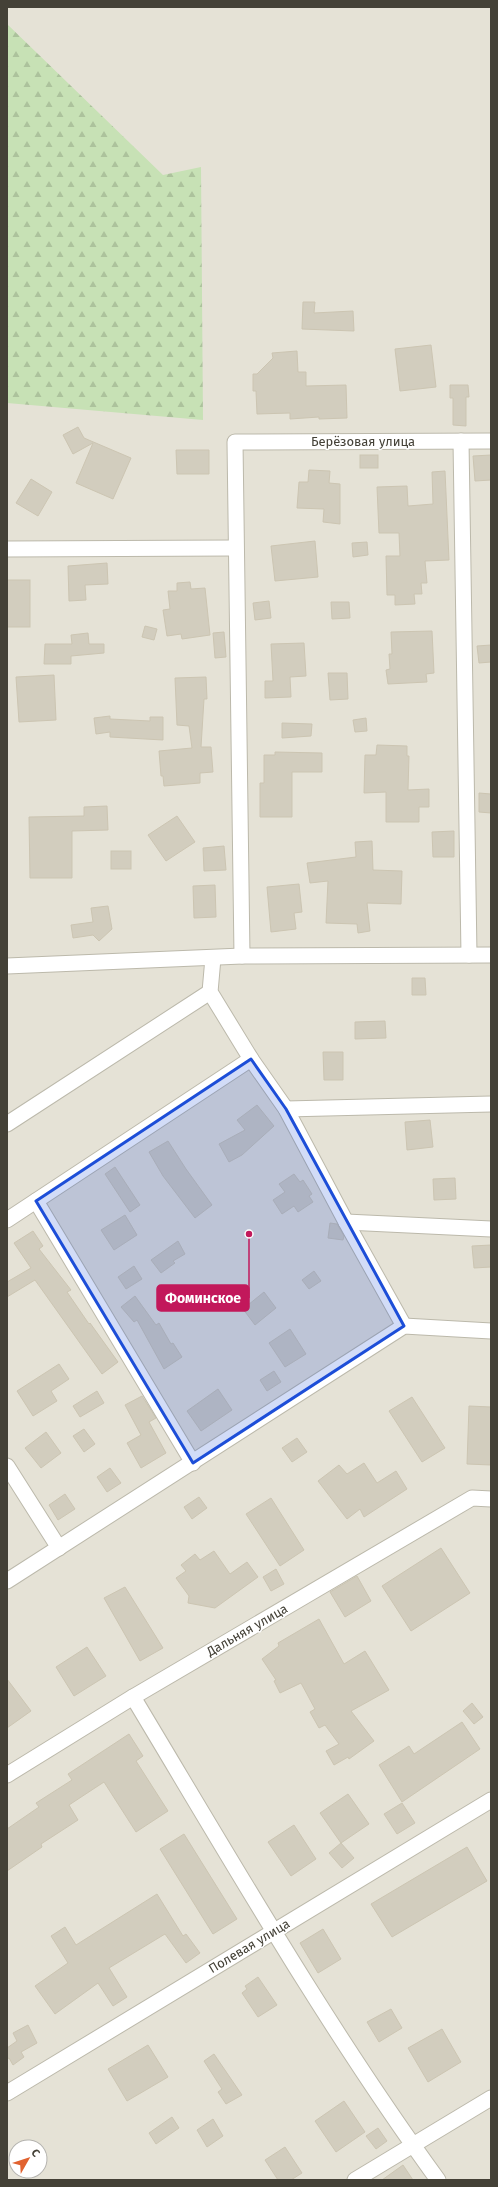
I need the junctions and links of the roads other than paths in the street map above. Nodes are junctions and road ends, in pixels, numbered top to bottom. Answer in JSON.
{"nodes":[{"id":1,"x":461,"y":441,"type":"junction"},
{"id":2,"x":491,"y":441,"type":"edge"},
{"id":3,"x":235,"y":548,"type":"junction"},
{"id":4,"x":7,"y":549,"type":"edge"},
{"id":5,"x":469,"y":955,"type":"junction"},
{"id":6,"x":491,"y":955,"type":"edge"},
{"id":7,"x":242,"y":956,"type":"junction"},
{"id":8,"x":213,"y":958,"type":"junction"},
{"id":9,"x":7,"y":966,"type":"edge"},
{"id":10,"x":210,"y":992,"type":"junction"},
{"id":11,"x":251,"y":1059,"type":"junction"},
{"id":12,"x":491,"y":1104,"type":"edge"},
{"id":13,"x":286,"y":1109,"type":"junction"},
{"id":14,"x":7,"y":1124,"type":"edge"},
{"id":15,"x":36,"y":1201,"type":"junction"},
{"id":16,"x":7,"y":1220,"type":"edge"},
{"id":17,"x":346,"y":1222,"type":"junction"},
{"id":18,"x":491,"y":1229,"type":"edge"},
{"id":19,"x":404,"y":1326,"type":"junction"},
{"id":20,"x":491,"y":1331,"type":"edge"},
{"id":21,"x":193,"y":1463,"type":"junction"},
{"id":22,"x":7,"y":1466,"type":"edge"},
{"id":23,"x":491,"y":1499,"type":"edge"},
{"id":24,"x":59,"y":1548,"type":"junction"},
{"id":25,"x":7,"y":1581,"type":"edge"},
{"id":26,"x":133,"y":1697,"type":"junction"},
{"id":27,"x":7,"y":1775,"type":"edge"},
{"id":28,"x":491,"y":1800,"type":"edge"},
{"id":29,"x":273,"y":1931,"type":"junction"},
{"id":30,"x":7,"y":2093,"type":"edge"},
{"id":31,"x":491,"y":2098,"type":"edge"},
{"id":32,"x":412,"y":2144,"type":"junction"},
{"id":33,"x":355,"y":2180,"type":"edge"},
{"id":34,"x":438,"y":2180,"type":"edge"}],
"edges":[{"from":1,"to":2,"type":"street","name":"Берёзовая улица"},
{"from":1,"to":3,"type":"street","name":"Берёзовая улица"},
{"from":1,"to":5,"type":"street"},
{"from":3,"to":4,"type":"street"},
{"from":3,"to":7,"type":"street"},
{"from":5,"to":6,"type":"street"},
{"from":5,"to":7,"type":"street"},
{"from":7,"to":8,"type":"street"},
{"from":8,"to":9,"type":"street"},
{"from":8,"to":10,"type":"street"},
{"from":10,"to":11,"type":"street"},
{"from":10,"to":14,"type":"street"},
{"from":11,"to":13,"type":"street"},
{"from":11,"to":15,"type":"street"},
{"from":12,"to":13,"type":"street"},
{"from":13,"to":17,"type":"street"},
{"from":15,"to":16,"type":"street"},
{"from":15,"to":21,"type":"street"},
{"from":17,"to":18,"type":"street"},
{"from":17,"to":19,"type":"street"},
{"from":19,"to":20,"type":"street"},
{"from":19,"to":21,"type":"street"},
{"from":21,"to":24,"type":"street"},
{"from":22,"to":24,"type":"street"},
{"from":23,"to":26,"type":"street","name":"Дальняя улица"},
{"from":24,"to":25,"type":"street"},
{"from":26,"to":27,"type":"street","name":"Дальняя улица"},
{"from":26,"to":29,"type":"street"},
{"from":28,"to":29,"type":"street","name":"Полевая улица"},
{"from":29,"to":30,"type":"street","name":"Полевая улица"},
{"from":29,"to":32,"type":"street"},
{"from":31,"to":32,"type":"street"},
{"from":32,"to":33,"type":"street"},
{"from":32,"to":34,"type":"street"}]}
